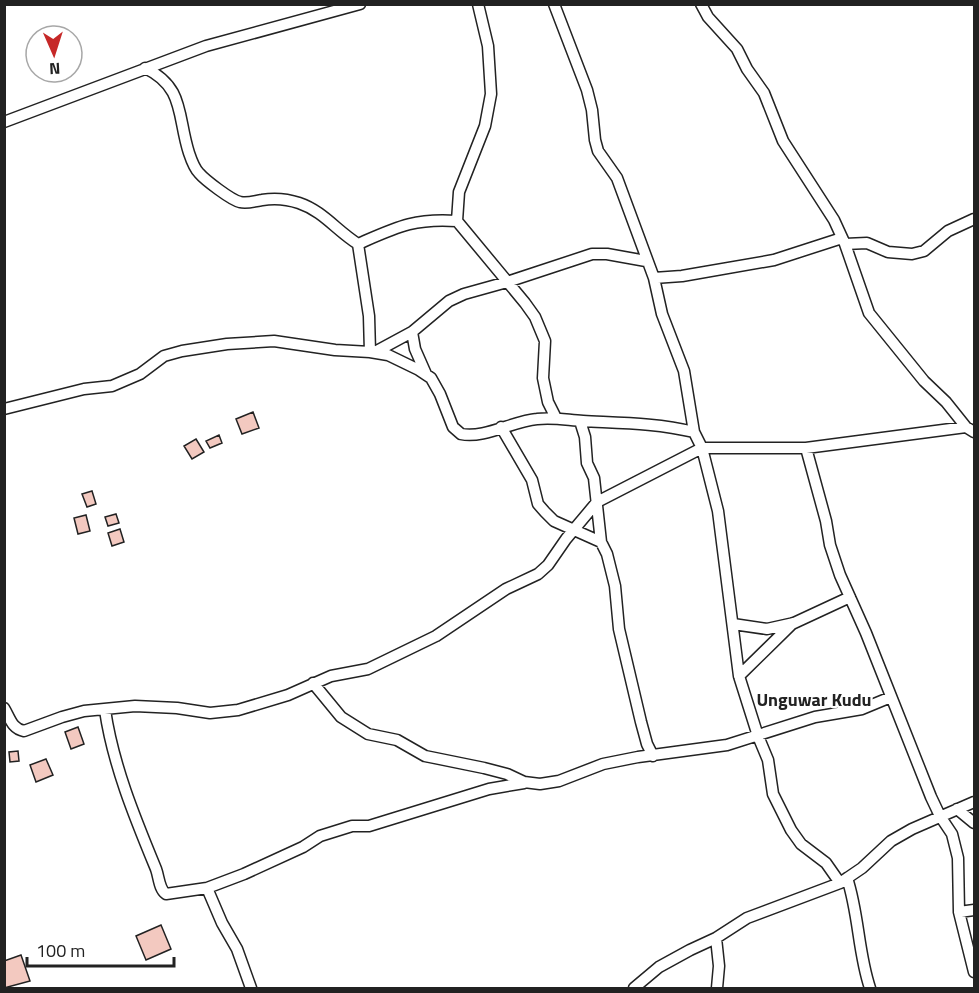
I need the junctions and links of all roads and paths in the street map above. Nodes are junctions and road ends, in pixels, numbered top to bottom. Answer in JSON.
{"nodes":[{"id":1,"x":360,"y":4,"type":"edge"},
{"id":2,"x":478,"y":4,"type":"edge"},
{"id":3,"x":554,"y":4,"type":"edge"},
{"id":4,"x":701,"y":4,"type":"edge"},
{"id":5,"x":146,"y":68,"type":"junction"},
{"id":6,"x":4,"y":122,"type":"edge"},
{"id":7,"x":975,"y":219,"type":"edge"},
{"id":8,"x":457,"y":221,"type":"junction"},
{"id":9,"x":843,"y":241,"type":"junction"},
{"id":10,"x":358,"y":243,"type":"junction"},
{"id":11,"x":646,"y":261,"type":"junction"},
{"id":12,"x":654,"y":278,"type":"junction"},
{"id":13,"x":507,"y":282,"type":"junction"},
{"id":14,"x":412,"y":332,"type":"junction"},
{"id":15,"x":372,"y":352,"type":"junction"},
{"id":16,"x":426,"y":374,"type":"junction"},
{"id":17,"x":4,"y":409,"type":"edge"},
{"id":18,"x":556,"y":418,"type":"junction"},
{"id":19,"x":580,"y":421,"type":"junction"},
{"id":20,"x":501,"y":427,"type":"junction"},
{"id":21,"x":970,"y":430,"type":"edge"},
{"id":22,"x":694,"y":432,"type":"junction"},
{"id":23,"x":702,"y":448,"type":"junction"},
{"id":24,"x":806,"y":448,"type":"junction"},
{"id":25,"x":597,"y":501,"type":"junction"},
{"id":26,"x":574,"y":530,"type":"junction"},
{"id":27,"x":601,"y":542,"type":"junction"},
{"id":28,"x":850,"y":597,"type":"junction"},
{"id":29,"x":794,"y":623,"type":"junction"},
{"id":30,"x":733,"y":624,"type":"junction"},
{"id":31,"x":739,"y":676,"type":"junction"},
{"id":32,"x":313,"y":683,"type":"junction"},
{"id":33,"x":891,"y":698,"type":"junction"},
{"id":34,"x":4,"y":708,"type":"edge"},
{"id":35,"x":105,"y":710,"type":"junction"},
{"id":36,"x":758,"y":736,"type":"junction"},
{"id":37,"x":653,"y":756,"type":"junction"},
{"id":38,"x":524,"y":783,"type":"junction"},
{"id":39,"x":974,"y":801,"type":"edge"},
{"id":40,"x":957,"y":809,"type":"junction"},
{"id":41,"x":940,"y":816,"type":"junction"},
{"id":42,"x":975,"y":823,"type":"edge"},
{"id":43,"x":843,"y":880,"type":"junction"},
{"id":44,"x":207,"y":888,"type":"junction"},
{"id":45,"x":975,"y":910,"type":"edge"},
{"id":46,"x":959,"y":912,"type":"junction"},
{"id":47,"x":716,"y":938,"type":"junction"},
{"id":48,"x":975,"y":972,"type":"edge"},
{"id":49,"x":251,"y":988,"type":"edge"},
{"id":50,"x":634,"y":988,"type":"edge"},
{"id":51,"x":717,"y":988,"type":"edge"},
{"id":52,"x":870,"y":988,"type":"edge"}],
"edges":[{"from":1,"to":5,"type":"street"},
{"from":2,"to":8,"type":"street"},
{"from":3,"to":11,"type":"street"},
{"from":4,"to":9,"type":"street"},
{"from":5,"to":6,"type":"street"},
{"from":5,"to":10,"type":"street"},
{"from":7,"to":9,"type":"street"},
{"from":8,"to":10,"type":"street"},
{"from":8,"to":13,"type":"street"},
{"from":9,"to":12,"type":"street"},
{"from":9,"to":21,"type":"street"},
{"from":10,"to":15,"type":"street"},
{"from":11,"to":12,"type":"street"},
{"from":11,"to":13,"type":"street"},
{"from":12,"to":22,"type":"street"},
{"from":13,"to":14,"type":"street"},
{"from":13,"to":18,"type":"street"},
{"from":14,"to":15,"type":"street"},
{"from":14,"to":16,"type":"street"},
{"from":15,"to":16,"type":"street"},
{"from":15,"to":17,"type":"street"},
{"from":16,"to":20,"type":"street"},
{"from":18,"to":19,"type":"street"},
{"from":18,"to":20,"type":"street"},
{"from":19,"to":22,"type":"street"},
{"from":19,"to":25,"type":"street"},
{"from":20,"to":26,"type":"street"},
{"from":21,"to":24,"type":"street"},
{"from":22,"to":23,"type":"street"},
{"from":23,"to":24,"type":"street"},
{"from":23,"to":25,"type":"street"},
{"from":23,"to":30,"type":"street"},
{"from":24,"to":28,"type":"street"},
{"from":25,"to":26,"type":"street"},
{"from":25,"to":27,"type":"street"},
{"from":26,"to":27,"type":"street"},
{"from":26,"to":32,"type":"street"},
{"from":27,"to":37,"type":"street"},
{"from":28,"to":29,"type":"street"},
{"from":28,"to":33,"type":"street"},
{"from":29,"to":30,"type":"street"},
{"from":29,"to":31,"type":"street"},
{"from":30,"to":31,"type":"street"},
{"from":31,"to":36,"type":"street"},
{"from":32,"to":35,"type":"street"},
{"from":32,"to":38,"type":"street"},
{"from":33,"to":36,"type":"street"},
{"from":33,"to":41,"type":"street"},
{"from":34,"to":35,"type":"street"},
{"from":35,"to":44,"type":"street"},
{"from":36,"to":37,"type":"street"},
{"from":36,"to":43,"type":"street"},
{"from":37,"to":38,"type":"street"},
{"from":38,"to":44,"type":"street"},
{"from":39,"to":40,"type":"street"},
{"from":40,"to":41,"type":"street"},
{"from":40,"to":42,"type":"street"},
{"from":41,"to":43,"type":"street"},
{"from":41,"to":46,"type":"street"},
{"from":43,"to":47,"type":"street"},
{"from":43,"to":52,"type":"street"},
{"from":44,"to":49,"type":"street"},
{"from":45,"to":46,"type":"street"},
{"from":46,"to":48,"type":"street"},
{"from":47,"to":50,"type":"street"},
{"from":47,"to":51,"type":"street"}]}
